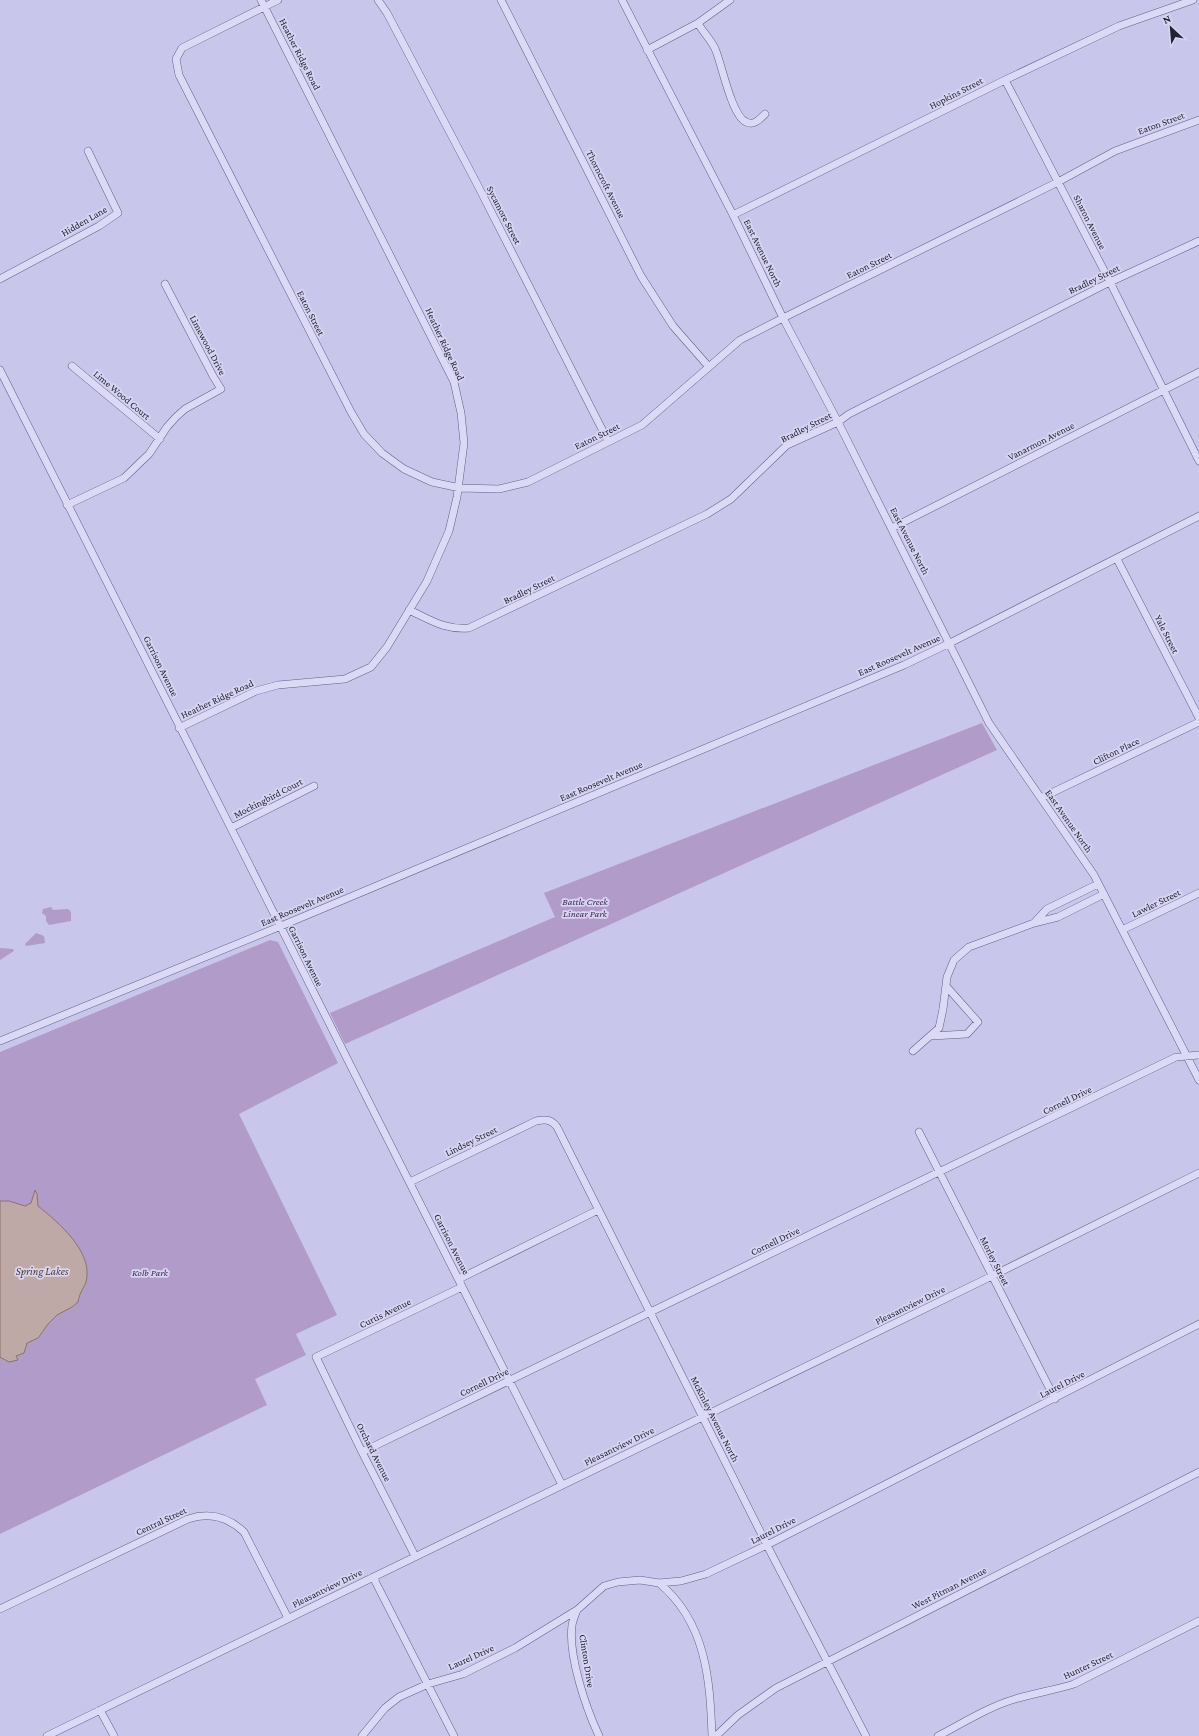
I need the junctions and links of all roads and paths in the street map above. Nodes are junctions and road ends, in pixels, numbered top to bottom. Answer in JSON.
{"nodes":[{"id":1,"x":278,"y":0,"type":"edge"},
{"id":2,"x":378,"y":0,"type":"edge"},
{"id":3,"x":501,"y":0,"type":"edge"},
{"id":4,"x":622,"y":0,"type":"edge"},
{"id":5,"x":730,"y":0,"type":"edge"},
{"id":6,"x":1193,"y":0,"type":"edge"},
{"id":7,"x":263,"y":3,"type":"edge"},
{"id":8,"x":698,"y":23,"type":"junction"},
{"id":9,"x":647,"y":50,"type":"junction"},
{"id":10,"x":1005,"y":80,"type":"junction"},
{"id":11,"x":765,"y":114,"type":"dead end"},
{"id":12,"x":1199,"y":120,"type":"edge"},
{"id":13,"x":88,"y":151,"type":"dead end"},
{"id":14,"x":1058,"y":182,"type":"junction"},
{"id":15,"x":733,"y":215,"type":"junction"},
{"id":16,"x":1199,"y":241,"type":"edge"},
{"id":17,"x":0,"y":279,"type":"edge"},
{"id":18,"x":1110,"y":282,"type":"junction"},
{"id":19,"x":165,"y":284,"type":"dead end"},
{"id":20,"x":783,"y":318,"type":"junction"},
{"id":21,"x":72,"y":366,"type":"dead end"},
{"id":22,"x":709,"y":367,"type":"junction"},
{"id":23,"x":0,"y":370,"type":"edge"},
{"id":24,"x":1199,"y":372,"type":"edge"},
{"id":25,"x":1164,"y":390,"type":"junction"},
{"id":26,"x":838,"y":422,"type":"junction"},
{"id":27,"x":160,"y":439,"type":"junction"},
{"id":28,"x":608,"y":442,"type":"junction"},
{"id":29,"x":1199,"y":461,"type":"edge"},
{"id":30,"x":460,"y":488,"type":"junction"},
{"id":31,"x":67,"y":505,"type":"junction"},
{"id":32,"x":1199,"y":516,"type":"edge"},
{"id":33,"x":892,"y":528,"type":"junction"},
{"id":34,"x":1117,"y":559,"type":"junction"},
{"id":35,"x":409,"y":610,"type":"junction"},
{"id":36,"x":950,"y":644,"type":"junction"},
{"id":37,"x":1199,"y":718,"type":"edge"},
{"id":38,"x":1199,"y":722,"type":"edge"},
{"id":39,"x":179,"y":728,"type":"junction"},
{"id":40,"x":314,"y":786,"type":"dead end"},
{"id":41,"x":1041,"y":798,"type":"junction"},
{"id":42,"x":231,"y":828,"type":"junction"},
{"id":43,"x":1098,"y":884,"type":"junction"},
{"id":44,"x":1199,"y":893,"type":"edge"},
{"id":45,"x":1104,"y":894,"type":"junction"},
{"id":46,"x":1034,"y":923,"type":"junction"},
{"id":47,"x":281,"y":926,"type":"junction"},
{"id":48,"x":1122,"y":930,"type":"junction"},
{"id":49,"x":946,"y":986,"type":"junction"},
{"id":50,"x":931,"y":1036,"type":"junction"},
{"id":51,"x":0,"y":1041,"type":"edge"},
{"id":52,"x":913,"y":1051,"type":"dead end"},
{"id":53,"x":1199,"y":1055,"type":"edge"},
{"id":54,"x":1187,"y":1056,"type":"junction"},
{"id":55,"x":1199,"y":1080,"type":"edge"},
{"id":56,"x":541,"y":1120,"type":"joint"},
{"id":57,"x":918,"y":1132,"type":"dead end"},
{"id":58,"x":939,"y":1173,"type":"junction"},
{"id":59,"x":1199,"y":1173,"type":"edge"},
{"id":60,"x":410,"y":1182,"type":"junction"},
{"id":61,"x":598,"y":1210,"type":"junction"},
{"id":62,"x":992,"y":1276,"type":"junction"},
{"id":63,"x":459,"y":1279,"type":"junction"},
{"id":64,"x":462,"y":1287,"type":"junction"},
{"id":65,"x":650,"y":1313,"type":"junction"},
{"id":66,"x":1199,"y":1324,"type":"edge"},
{"id":67,"x":316,"y":1357,"type":"joint"},
{"id":68,"x":509,"y":1381,"type":"junction"},
{"id":69,"x":1055,"y":1399,"type":"junction"},
{"id":70,"x":702,"y":1416,"type":"junction"},
{"id":71,"x":362,"y":1452,"type":"junction"},
{"id":72,"x":1199,"y":1472,"type":"edge"},
{"id":73,"x":562,"y":1485,"type":"junction"},
{"id":74,"x":767,"y":1545,"type":"junction"},
{"id":75,"x":415,"y":1556,"type":"junction"},
{"id":76,"x":373,"y":1577,"type":"junction"},
{"id":77,"x":659,"y":1583,"type":"junction"},
{"id":78,"x":0,"y":1609,"type":"edge"},
{"id":79,"x":577,"y":1610,"type":"junction"},
{"id":80,"x":288,"y":1618,"type":"junction"},
{"id":81,"x":1199,"y":1621,"type":"edge"},
{"id":82,"x":827,"y":1662,"type":"junction"},
{"id":83,"x":428,"y":1684,"type":"junction"},
{"id":84,"x":100,"y":1710,"type":"junction"},
{"id":85,"x":47,"y":1736,"type":"edge"},
{"id":86,"x":114,"y":1736,"type":"edge"},
{"id":87,"x":362,"y":1736,"type":"edge"},
{"id":88,"x":454,"y":1736,"type":"edge"},
{"id":89,"x":599,"y":1736,"type":"edge"},
{"id":90,"x":712,"y":1736,"type":"edge"},
{"id":91,"x":716,"y":1736,"type":"edge"},
{"id":92,"x":866,"y":1736,"type":"edge"},
{"id":93,"x":938,"y":1736,"type":"edge"}],
"edges":[{"from":1,"to":7,"type":"street"},
{"from":2,"to":28,"type":"street","name":"Sycamore Street"},
{"from":3,"to":22,"type":"street","name":"Thorncroft Avenue"},
{"from":4,"to":9,"type":"street","name":"East Avenue North"},
{"from":5,"to":8,"type":"street"},
{"from":6,"to":10,"type":"street","name":"Hopkins Street"},
{"from":7,"to":30,"type":"street","name":"Heather Ridge Road"},
{"from":7,"to":30,"type":"street","name":"Eaton Street"},
{"from":8,"to":9,"type":"street"},
{"from":8,"to":11,"type":"street"},
{"from":9,"to":15,"type":"street","name":"East Avenue North"},
{"from":10,"to":14,"type":"street","name":"Sharon Avenue"},
{"from":10,"to":15,"type":"street","name":"Hopkins Street"},
{"from":12,"to":14,"type":"street","name":"Eaton Street"},
{"from":13,"to":17,"type":"street","name":"Hidden Lane"},
{"from":14,"to":18,"type":"street","name":"Sharon Avenue"},
{"from":14,"to":20,"type":"street","name":"Eaton Street"},
{"from":15,"to":20,"type":"street","name":"East Avenue North"},
{"from":16,"to":18,"type":"street","name":"Bradley Street"},
{"from":18,"to":25,"type":"street","name":"Sharon Avenue"},
{"from":18,"to":26,"type":"street","name":"Bradley Street"},
{"from":19,"to":27,"type":"street","name":"Limewood Drive"},
{"from":20,"to":22,"type":"street","name":"Eaton Street"},
{"from":20,"to":26,"type":"street","name":"East Avenue North"},
{"from":21,"to":27,"type":"street","name":"Lime Wood Court"},
{"from":22,"to":28,"type":"street","name":"Eaton Street"},
{"from":23,"to":31,"type":"street","name":"Garrison Avenue"},
{"from":24,"to":25,"type":"street","name":"Vanarmon Avenue"},
{"from":25,"to":29,"type":"street","name":"Sharon Avenue"},
{"from":25,"to":33,"type":"street","name":"Vanarmon Avenue"},
{"from":26,"to":33,"type":"street","name":"East Avenue North"},
{"from":26,"to":35,"type":"street","name":"Bradley Street"},
{"from":27,"to":31,"type":"street","name":"Limewood Drive"},
{"from":28,"to":30,"type":"street","name":"Eaton Street"},
{"from":30,"to":35,"type":"street","name":"Heather Ridge Road"},
{"from":31,"to":39,"type":"street","name":"Garrison Avenue"},
{"from":32,"to":34,"type":"street","name":"East Roosevelt Avenue"},
{"from":33,"to":36,"type":"street","name":"East Avenue North"},
{"from":34,"to":36,"type":"street","name":"East Roosevelt Avenue"},
{"from":34,"to":37,"type":"street","name":"Yale Street"},
{"from":35,"to":39,"type":"street","name":"Heather Ridge Road"},
{"from":36,"to":41,"type":"street","name":"East Avenue North"},
{"from":36,"to":47,"type":"street","name":"East Roosevelt Avenue"},
{"from":38,"to":41,"type":"street","name":"Clifton Place"},
{"from":39,"to":42,"type":"street","name":"Garrison Avenue"},
{"from":40,"to":42,"type":"street","name":"Mockingbird Court"},
{"from":41,"to":43,"type":"street","name":"East Avenue North"},
{"from":42,"to":47,"type":"street","name":"Garrison Avenue"},
{"from":43,"to":45,"type":"street","name":"East Avenue North"},
{"from":43,"to":46,"type":"street"},
{"from":44,"to":48,"type":"street","name":"Lawler Street"},
{"from":45,"to":46,"type":"street"},
{"from":45,"to":48,"type":"street","name":"East Avenue North"},
{"from":46,"to":49,"type":"street"},
{"from":47,"to":51,"type":"street","name":"East Roosevelt Avenue"},
{"from":47,"to":60,"type":"street","name":"Garrison Avenue"},
{"from":48,"to":54,"type":"street","name":"East Avenue North"},
{"from":49,"to":50,"type":"street"},
{"from":49,"to":50,"type":"street"},
{"from":50,"to":52,"type":"street"},
{"from":53,"to":54,"type":"street","name":"Cornell Drive"},
{"from":54,"to":55,"type":"street","name":"East Avenue North"},
{"from":54,"to":58,"type":"street","name":"Cornell Drive"},
{"from":56,"to":60,"type":"street","name":"Lindsey Street"},
{"from":56,"to":61,"type":"street","name":"McKinley Avenue North"},
{"from":57,"to":58,"type":"street","name":"Morley Street"},
{"from":58,"to":62,"type":"street","name":"Morley Street"},
{"from":58,"to":65,"type":"street","name":"Cornell Drive"},
{"from":59,"to":62,"type":"street","name":"Pleasantview Drive"},
{"from":60,"to":63,"type":"street","name":"Garrison Avenue"},
{"from":61,"to":63,"type":"street"},
{"from":61,"to":65,"type":"street","name":"McKinley Avenue North"},
{"from":62,"to":69,"type":"street","name":"Morley Street"},
{"from":62,"to":70,"type":"street","name":"Pleasantview Drive"},
{"from":63,"to":64,"type":"street","name":"Garrison Avenue"},
{"from":64,"to":67,"type":"street","name":"Curtis Avenue"},
{"from":64,"to":68,"type":"street","name":"Garrison Avenue"},
{"from":65,"to":68,"type":"street","name":"Cornell Drive"},
{"from":65,"to":70,"type":"street","name":"McKinley Avenue North"},
{"from":66,"to":69,"type":"street","name":"Laurel Drive"},
{"from":67,"to":71,"type":"street","name":"Orchard Avenue"},
{"from":68,"to":71,"type":"street","name":"Cornell Drive"},
{"from":68,"to":73,"type":"street","name":"Garrison Avenue"},
{"from":69,"to":74,"type":"street","name":"Laurel Drive"},
{"from":70,"to":73,"type":"street","name":"Pleasantview Drive"},
{"from":70,"to":74,"type":"street","name":"McKinley Avenue North"},
{"from":71,"to":75,"type":"street","name":"Orchard Avenue"},
{"from":72,"to":82,"type":"street","name":"West Pitman Avenue"},
{"from":73,"to":75,"type":"street","name":"Pleasantview Drive"},
{"from":74,"to":77,"type":"street","name":"Laurel Drive"},
{"from":74,"to":82,"type":"street","name":"McKinley Avenue North"},
{"from":75,"to":76,"type":"street","name":"Pleasantview Drive"},
{"from":76,"to":80,"type":"street","name":"Pleasantview Drive"},
{"from":76,"to":83,"type":"street"},
{"from":77,"to":79,"type":"street","name":"Laurel Drive"},
{"from":77,"to":90,"type":"street"},
{"from":78,"to":80,"type":"street","name":"Central Street"},
{"from":79,"to":83,"type":"street","name":"Laurel Drive"},
{"from":79,"to":89,"type":"street","name":"Clinton Drive"},
{"from":80,"to":84,"type":"street","name":"Pleasantview Drive"},
{"from":81,"to":93,"type":"street","name":"Hunter Street"},
{"from":82,"to":91,"type":"street","name":"West Pitman Avenue"},
{"from":82,"to":92,"type":"street","name":"McKinley Avenue North"},
{"from":83,"to":87,"type":"street","name":"Laurel Drive"},
{"from":83,"to":88,"type":"street"},
{"from":84,"to":85,"type":"street","name":"Pleasantview Drive"},
{"from":84,"to":86,"type":"street"}]}
